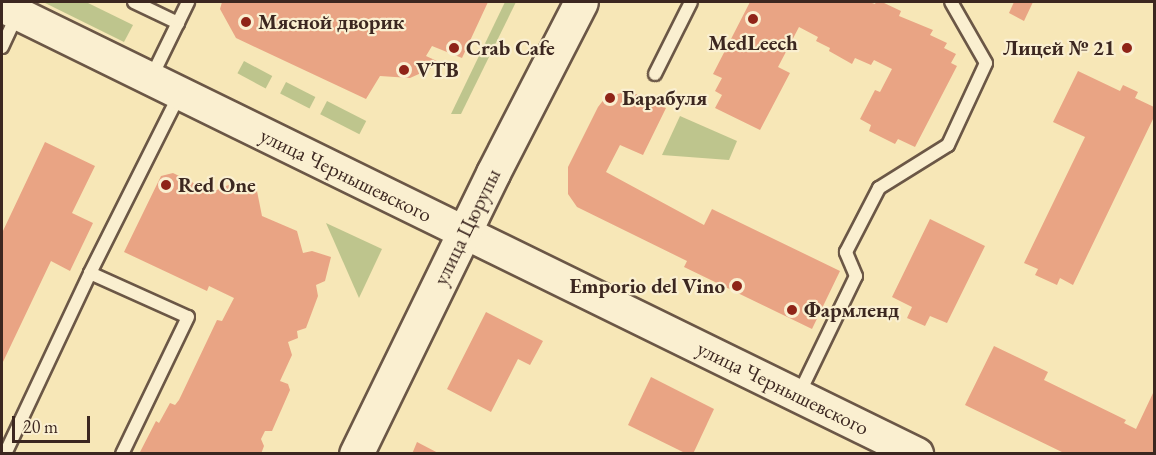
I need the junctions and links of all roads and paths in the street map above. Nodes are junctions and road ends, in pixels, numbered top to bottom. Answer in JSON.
{"nodes":[{"id":1,"x":134,"y":2,"type":"edge"},
{"id":2,"x":188,"y":2,"type":"edge"},
{"id":3,"x":581,"y":2,"type":"edge"},
{"id":4,"x":691,"y":2,"type":"edge"},
{"id":5,"x":951,"y":2,"type":"edge"},
{"id":6,"x":9,"y":10,"type":"edge"},
{"id":7,"x":178,"y":23,"type":"junction"},
{"id":8,"x":2,"y":47,"type":"edge"},
{"id":9,"x":655,"y":74,"type":"dead end"},
{"id":10,"x":150,"y":79,"type":"junction"},
{"id":11,"x":180,"y":93,"type":"junction"},
{"id":12,"x":464,"y":232,"type":"junction"},
{"id":13,"x":90,"y":273,"type":"junction"},
{"id":14,"x":798,"y":396,"type":"junction"},
{"id":15,"x":5,"y":453,"type":"edge"},
{"id":16,"x":122,"y":453,"type":"edge"},
{"id":17,"x":356,"y":453,"type":"edge"},
{"id":18,"x":917,"y":453,"type":"edge"}],
"edges":[{"from":1,"to":7,"type":"lane"},
{"from":2,"to":7,"type":"lane"},
{"from":3,"to":12,"type":"main road","name":"улица Цюрупы"},
{"from":4,"to":9,"type":"lane"},
{"from":5,"to":14,"type":"lane"},
{"from":6,"to":8,"type":"lane"},
{"from":6,"to":10,"type":"street","name":"улица Чернышевского"},
{"from":7,"to":10,"type":"lane"},
{"from":10,"to":11,"type":"street","name":"улица Чернышевского"},
{"from":11,"to":12,"type":"street","name":"улица Чернышевского"},
{"from":11,"to":13,"type":"lane"},
{"from":12,"to":14,"type":"street","name":"улица Чернышевского"},
{"from":12,"to":17,"type":"main road","name":"улица Цюрупы"},
{"from":13,"to":15,"type":"lane"},
{"from":13,"to":16,"type":"lane"},
{"from":14,"to":18,"type":"street","name":"улица Чернышевского"}]}
